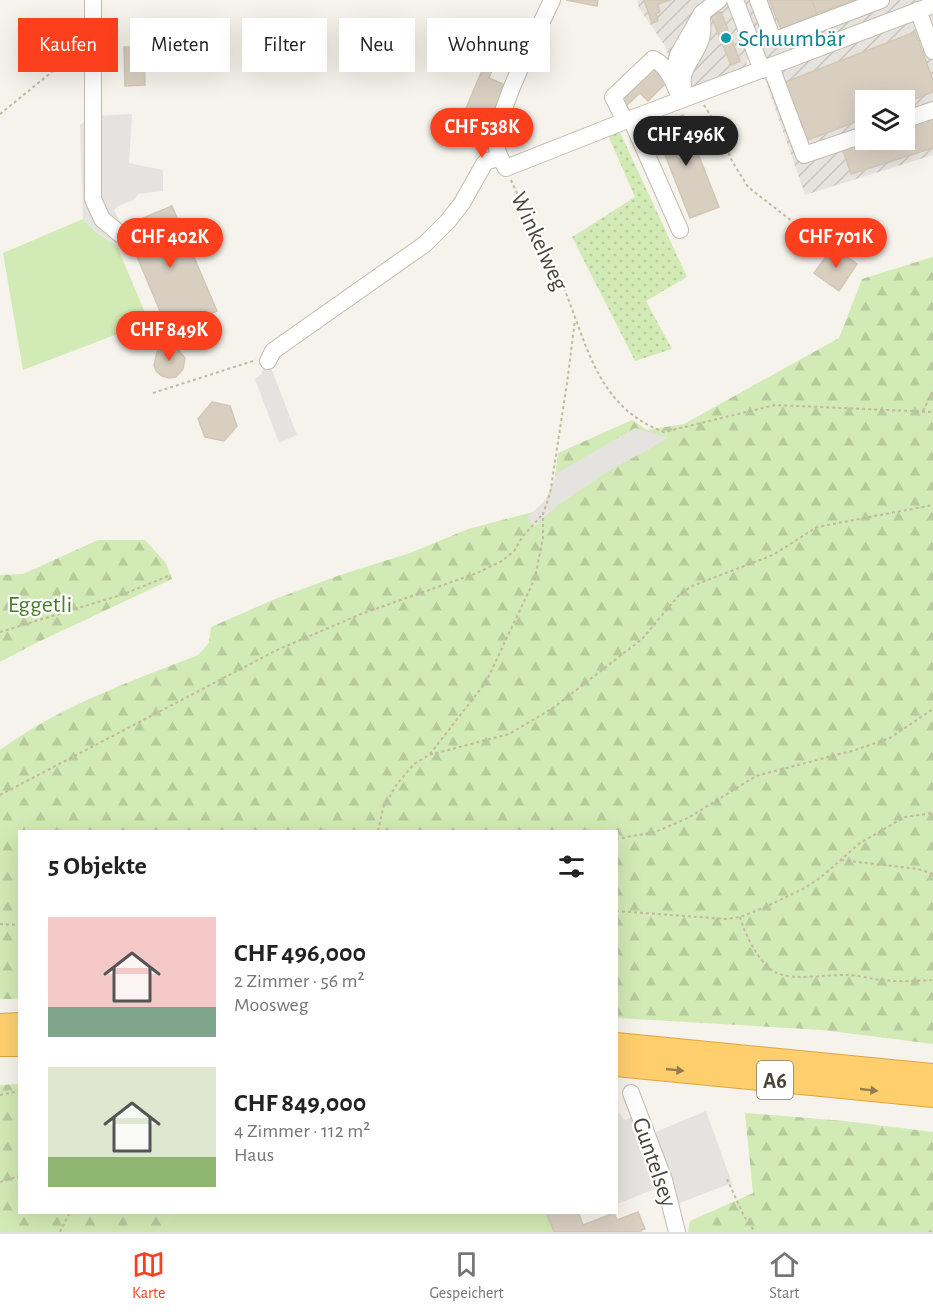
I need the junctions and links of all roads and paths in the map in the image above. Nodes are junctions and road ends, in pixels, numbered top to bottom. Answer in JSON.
{"nodes":[{"id":1,"x":93,"y":0,"type":"edge"},
{"id":2,"x":552,"y":0,"type":"edge"},
{"id":3,"x":721,"y":0,"type":"edge"},
{"id":4,"x":735,"y":0,"type":"edge"},
{"id":5,"x":758,"y":0,"type":"edge"},
{"id":6,"x":881,"y":0,"type":"edge"},
{"id":7,"x":925,"y":8,"type":"edge"},
{"id":8,"x":836,"y":17,"type":"junction"},
{"id":9,"x":93,"y":18,"type":"edge"},
{"id":10,"x":837,"y":42,"type":"junction"},
{"id":11,"x":742,"y":50,"type":"dead end"},
{"id":12,"x":933,"y":51,"type":"edge"},
{"id":13,"x":766,"y":69,"type":"junction"},
{"id":14,"x":51,"y":72,"type":"edge"},
{"id":15,"x":93,"y":72,"type":"edge"},
{"id":16,"x":689,"y":96,"type":"junction"},
{"id":17,"x":933,"y":110,"type":"edge"},
{"id":18,"x":0,"y":114,"type":"edge"},
{"id":19,"x":915,"y":116,"type":"edge"},
{"id":20,"x":628,"y":120,"type":"junction"},
{"id":21,"x":855,"y":138,"type":"edge"},
{"id":22,"x":503,"y":163,"type":"junction"},
{"id":23,"x":680,"y":230,"type":"dead end"},
{"id":24,"x":120,"y":234,"type":"dead end"},
{"id":25,"x":841,"y":246,"type":"dead end"},
{"id":26,"x":575,"y":317,"type":"junction"},
{"id":27,"x":268,"y":361,"type":"joint"},
{"id":28,"x":933,"y":390,"type":"edge"},
{"id":29,"x":153,"y":393,"type":"dead end"},
{"id":30,"x":923,"y":411,"type":"junction"},
{"id":31,"x":933,"y":412,"type":"edge"},
{"id":32,"x":933,"y":505,"type":"edge"},
{"id":33,"x":543,"y":513,"type":"junction"},
{"id":34,"x":171,"y":575,"type":"dead end"},
{"id":35,"x":0,"y":632,"type":"edge"},
{"id":36,"x":933,"y":709,"type":"edge"},
{"id":37,"x":429,"y":755,"type":"junction"},
{"id":38,"x":0,"y":795,"type":"edge"},
{"id":39,"x":933,"y":813,"type":"edge"},
{"id":40,"x":378,"y":830,"type":"edge"},
{"id":41,"x":618,"y":838,"type":"edge"},
{"id":42,"x":841,"y":860,"type":"junction"},
{"id":43,"x":933,"y":874,"type":"edge"},
{"id":44,"x":618,"y":911,"type":"edge"},
{"id":45,"x":740,"y":917,"type":"junction"},
{"id":46,"x":0,"y":924,"type":"edge"},
{"id":47,"x":18,"y":925,"type":"edge"},
{"id":48,"x":933,"y":980,"type":"edge"},
{"id":49,"x":18,"y":1024,"type":"edge"},
{"id":50,"x":0,"y":1025,"type":"edge"},
{"id":51,"x":618,"y":1044,"type":"edge"},
{"id":52,"x":0,"y":1045,"type":"edge"},
{"id":53,"x":18,"y":1045,"type":"edge"},
{"id":54,"x":618,"y":1065,"type":"edge"},
{"id":55,"x":933,"y":1075,"type":"edge"},
{"id":56,"x":18,"y":1091,"type":"edge"},
{"id":57,"x":632,"y":1093,"type":"dead end"},
{"id":58,"x":0,"y":1095,"type":"edge"},
{"id":59,"x":933,"y":1096,"type":"edge"},
{"id":60,"x":18,"y":1177,"type":"edge"},
{"id":61,"x":727,"y":1179,"type":"dead end"},
{"id":62,"x":0,"y":1182,"type":"edge"},
{"id":63,"x":69,"y":1214,"type":"edge"},
{"id":64,"x":933,"y":1230,"type":"edge"},
{"id":65,"x":60,"y":1232,"type":"edge"},
{"id":66,"x":677,"y":1232,"type":"edge"},
{"id":67,"x":755,"y":1232,"type":"edge"},
{"id":68,"x":929,"y":1232,"type":"edge"}],
"edges":[{"from":1,"to":9,"type":"street"},
{"from":2,"to":22,"type":"street"},
{"from":3,"to":11,"type":"street"},
{"from":3,"to":16,"type":"street"},
{"from":4,"to":13,"type":"street"},
{"from":5,"to":8,"type":"street"},
{"from":6,"to":8,"type":"street"},
{"from":7,"to":10,"type":"street"},
{"from":7,"to":12,"type":"street"},
{"from":8,"to":10,"type":"street"},
{"from":10,"to":13,"type":"street"},
{"from":13,"to":16,"type":"street"},
{"from":13,"to":21,"type":"street"},
{"from":14,"to":18,"type":"path"},
{"from":15,"to":24,"type":"street"},
{"from":16,"to":20,"type":"street"},
{"from":16,"to":20,"type":"street"},
{"from":16,"to":25,"type":"path"},
{"from":17,"to":19,"type":"street"},
{"from":20,"to":22,"type":"street"},
{"from":20,"to":23,"type":"street"},
{"from":22,"to":26,"type":"path","name":"Winkelweg"},
{"from":22,"to":27,"type":"street"},
{"from":26,"to":30,"type":"path","name":"Winkelweg"},
{"from":26,"to":33,"type":"path","name":"Winkelweg"},
{"from":27,"to":29,"type":"path"},
{"from":28,"to":30,"type":"path"},
{"from":30,"to":31,"type":"path"},
{"from":32,"to":37,"type":"path"},
{"from":33,"to":37,"type":"path"},
{"from":33,"to":38,"type":"path"},
{"from":34,"to":35,"type":"path"},
{"from":36,"to":41,"type":"path"},
{"from":37,"to":40,"type":"path"},
{"from":39,"to":42,"type":"path"},
{"from":42,"to":43,"type":"path"},
{"from":42,"to":45,"type":"path"},
{"from":44,"to":45,"type":"path"},
{"from":45,"to":48,"type":"path"},
{"from":46,"to":47,"type":"path"},
{"from":49,"to":50,"type":"highway"},
{"from":51,"to":55,"type":"highway","number":"A6"},
{"from":52,"to":53,"type":"highway"},
{"from":54,"to":59,"type":"highway","number":"A6","one_way":true},
{"from":56,"to":58,"type":"path"},
{"from":57,"to":66,"type":"street","name":"Guntelsey"},
{"from":60,"to":62,"type":"path"},
{"from":61,"to":67,"type":"path"},
{"from":63,"to":65,"type":"path"},
{"from":64,"to":68,"type":"path"}]}
